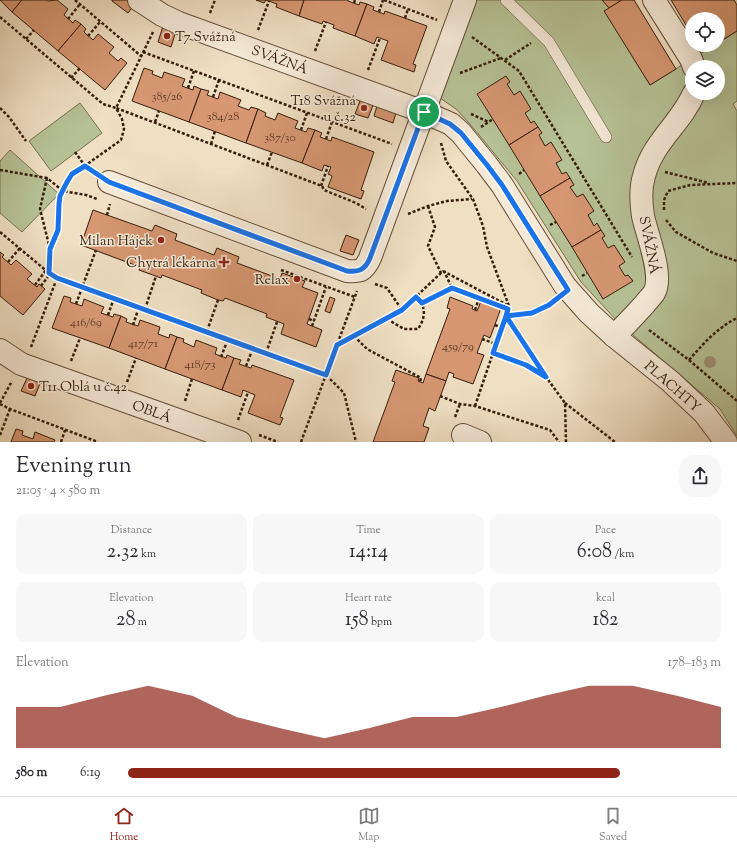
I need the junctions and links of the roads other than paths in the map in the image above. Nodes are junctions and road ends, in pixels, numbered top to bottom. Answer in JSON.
{"nodes":[{"id":1,"x":139,"y":0,"type":"edge"},
{"id":2,"x":465,"y":0,"type":"edge"},
{"id":3,"x":506,"y":0,"type":"edge"},
{"id":4,"x":654,"y":0,"type":"edge"},
{"id":5,"x":691,"y":60,"type":"edge"},
{"id":6,"x":690,"y":100,"type":"edge"},
{"id":7,"x":424,"y":112,"type":"junction"},
{"id":8,"x":606,"y":137,"type":"dead end"},
{"id":9,"x":109,"y":182,"type":"road end"},
{"id":10,"x":614,"y":336,"type":"junction"},
{"id":11,"x":0,"y":350,"type":"edge"},
{"id":12,"x":238,"y":434,"type":"edge"},
{"id":13,"x":726,"y":442,"type":"edge"}],
"edges":[{"from":1,"to":7,"type":"street","name":"SVÁŽNÁ"},
{"from":2,"to":7,"type":"street"},
{"from":3,"to":8,"type":"lane"},
{"from":4,"to":5,"type":"street"},
{"from":6,"to":10,"type":"street","name":"SVÁŽNÁ"},
{"from":7,"to":9,"type":"street"},
{"from":7,"to":10,"type":"street","name":"SVÁŽNÁ"},
{"from":10,"to":13,"type":"street","name":"PLACHTY"},
{"from":11,"to":12,"type":"street","name":"OBLÁ"}]}
